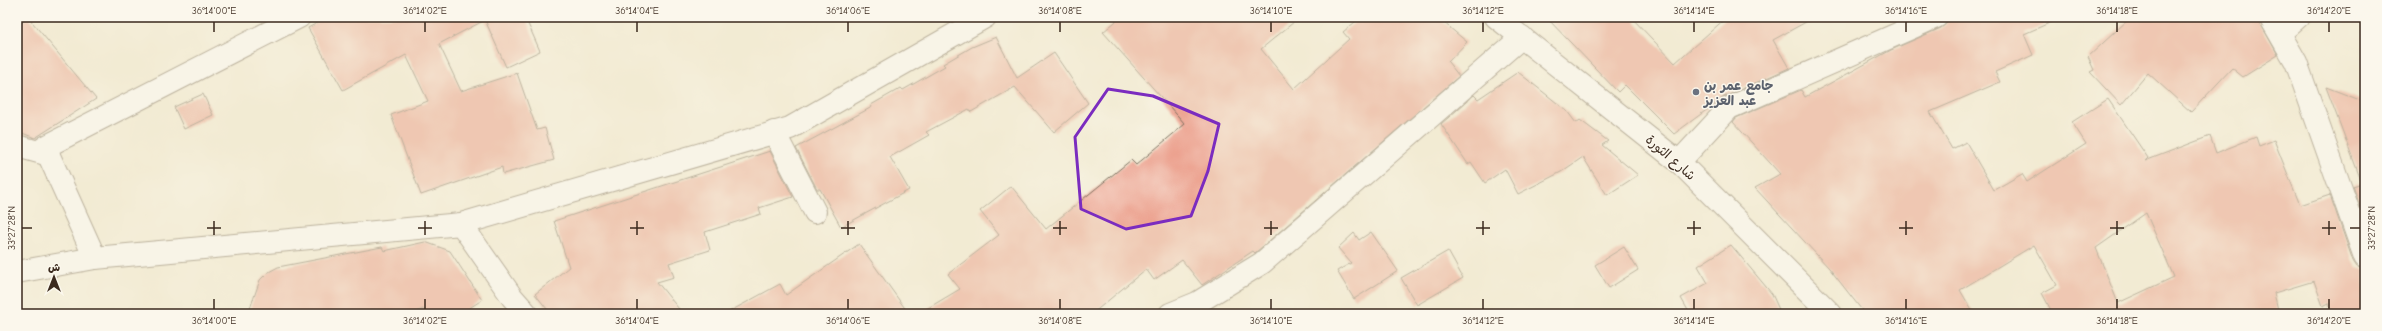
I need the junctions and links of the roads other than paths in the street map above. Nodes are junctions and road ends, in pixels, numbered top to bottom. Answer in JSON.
{"nodes":[{"id":1,"x":299,"y":17,"type":"edge"},
{"id":2,"x":985,"y":17,"type":"edge"},
{"id":3,"x":1496,"y":17,"type":"edge"},
{"id":4,"x":1936,"y":17,"type":"edge"},
{"id":5,"x":2298,"y":17,"type":"edge"},
{"id":6,"x":2275,"y":25,"type":"edge"},
{"id":7,"x":1522,"y":37,"type":"junction"},
{"id":8,"x":774,"y":132,"type":"junction"},
{"id":9,"x":17,"y":146,"type":"edge"},
{"id":10,"x":49,"y":155,"type":"junction"},
{"id":11,"x":1679,"y":162,"type":"junction"},
{"id":12,"x":815,"y":212,"type":"dead end"},
{"id":13,"x":461,"y":224,"type":"junction"},
{"id":14,"x":2365,"y":256,"type":"edge"},
{"id":15,"x":95,"y":258,"type":"junction"},
{"id":16,"x":17,"y":272,"type":"edge"},
{"id":17,"x":527,"y":314,"type":"edge"},
{"id":18,"x":1170,"y":314,"type":"edge"},
{"id":19,"x":1831,"y":314,"type":"edge"}],
"edges":[{"from":1,"to":10,"type":"street"},
{"from":2,"to":8,"type":"street"},
{"from":3,"to":7,"type":"street","name":"شارع الثورة"},
{"from":4,"to":11,"type":"street"},
{"from":5,"to":6,"type":"street"},
{"from":6,"to":14,"type":"street"},
{"from":7,"to":11,"type":"street","name":"شارع الثورة"},
{"from":7,"to":18,"type":"street"},
{"from":8,"to":12,"type":"street"},
{"from":8,"to":13,"type":"street"},
{"from":9,"to":10,"type":"street"},
{"from":10,"to":15,"type":"street"},
{"from":11,"to":19,"type":"street","name":"شارع الثورة"},
{"from":13,"to":15,"type":"street"},
{"from":13,"to":17,"type":"street"},
{"from":15,"to":16,"type":"street"}]}
